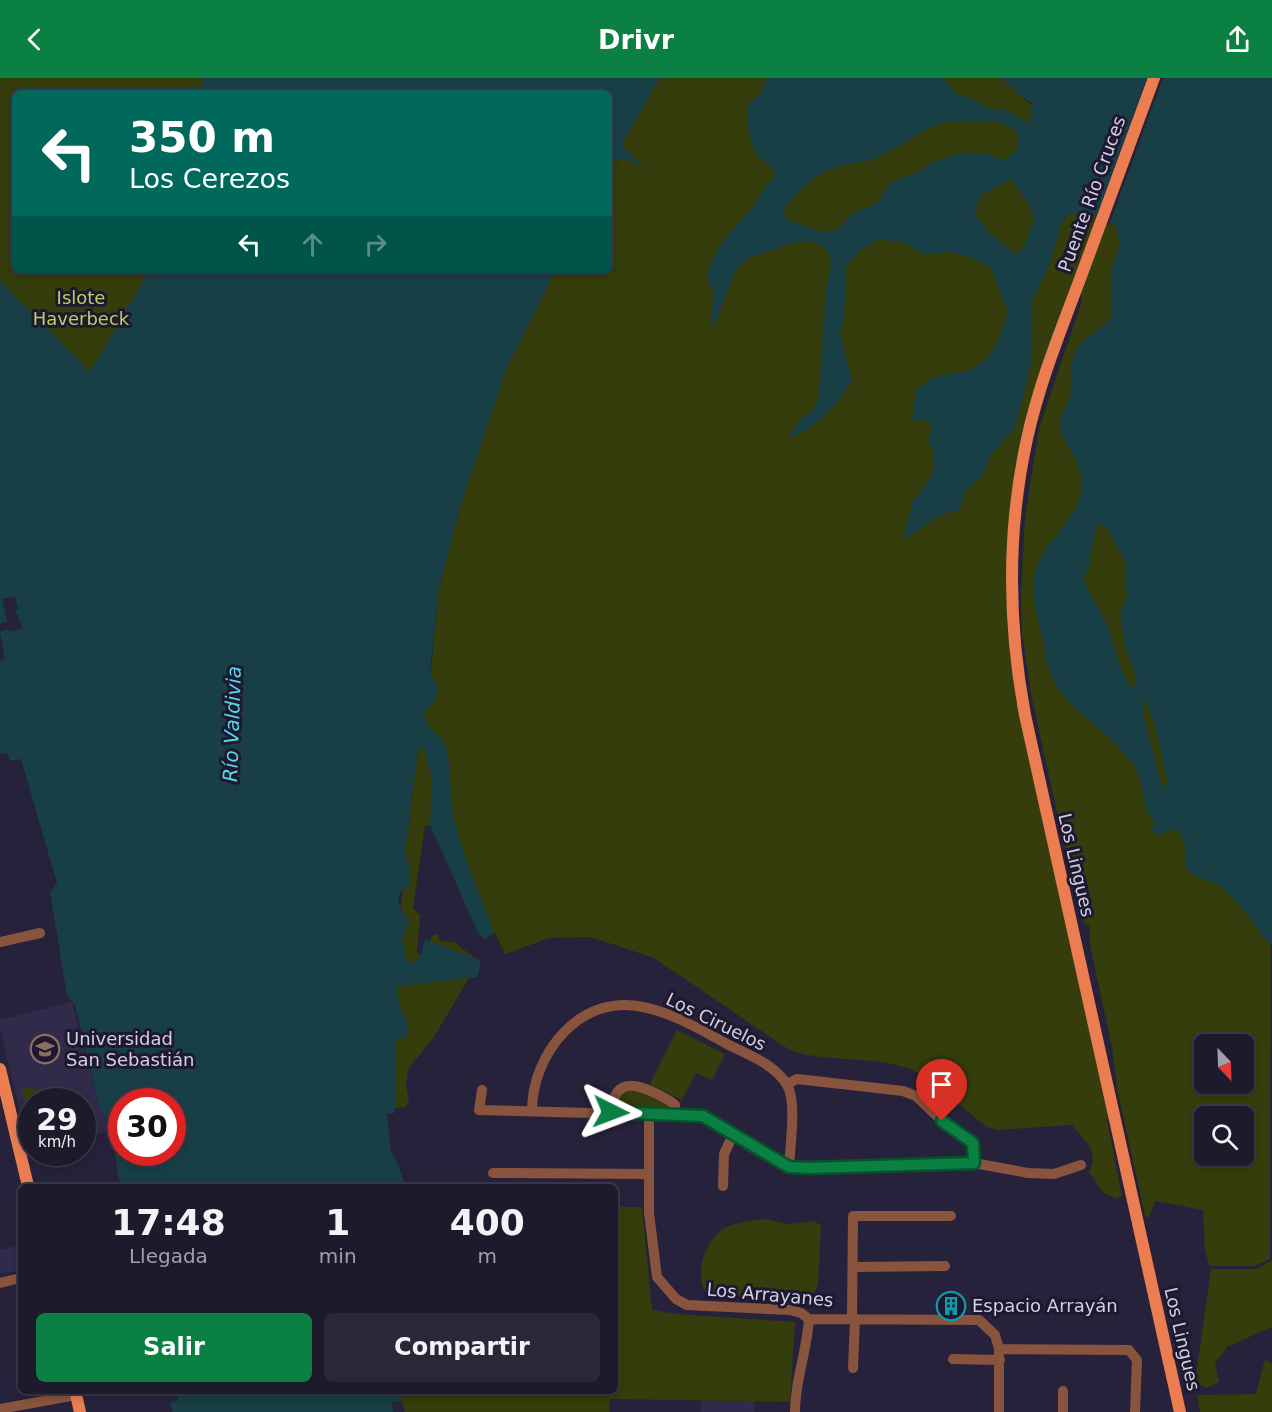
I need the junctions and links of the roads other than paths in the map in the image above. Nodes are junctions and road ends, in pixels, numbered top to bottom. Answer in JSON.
{"nodes":[{"id":1,"x":1155,"y":78,"type":"edge"},
{"id":2,"x":1063,"y":323,"type":"joint"},
{"id":3,"x":40,"y":933,"type":"dead end"},
{"id":4,"x":0,"y":942,"type":"edge"},
{"id":5,"x":0,"y":1069,"type":"edge"},
{"id":6,"x":787,"y":1084,"type":"junction"},
{"id":7,"x":482,"y":1090,"type":"dead end"},
{"id":8,"x":532,"y":1111,"type":"junction"},
{"id":9,"x":611,"y":1112,"type":"junction"},
{"id":10,"x":650,"y":1114,"type":"junction"},
{"id":11,"x":674,"y":1114,"type":"junction"},
{"id":12,"x":733,"y":1135,"type":"junction"},
{"id":13,"x":974,"y":1163,"type":"junction"},
{"id":14,"x":1081,"y":1165,"type":"dead end"},
{"id":15,"x":789,"y":1167,"type":"junction"},
{"id":16,"x":493,"y":1173,"type":"dead end"},
{"id":17,"x":649,"y":1174,"type":"junction"},
{"id":18,"x":28,"y":1184,"type":"edge"},
{"id":19,"x":723,"y":1186,"type":"dead end"},
{"id":20,"x":951,"y":1216,"type":"dead end"},
{"id":21,"x":945,"y":1266,"type":"dead end"},
{"id":22,"x":853,"y":1267,"type":"junction"},
{"id":23,"x":18,"y":1279,"type":"edge"},
{"id":24,"x":0,"y":1283,"type":"edge"},
{"id":25,"x":853,"y":1317,"type":"junction"},
{"id":26,"x":809,"y":1319,"type":"junction"},
{"id":27,"x":1000,"y":1355,"type":"junction"},
{"id":28,"x":953,"y":1359,"type":"dead end"},
{"id":29,"x":853,"y":1368,"type":"dead end"},
{"id":30,"x":1063,"y":1391,"type":"dead end"},
{"id":31,"x":70,"y":1394,"type":"edge"},
{"id":32,"x":75,"y":1394,"type":"edge"},
{"id":33,"x":0,"y":1409,"type":"edge"},
{"id":34,"x":80,"y":1412,"type":"edge"},
{"id":35,"x":795,"y":1412,"type":"edge"},
{"id":36,"x":999,"y":1412,"type":"edge"},
{"id":37,"x":1063,"y":1412,"type":"edge"},
{"id":38,"x":1135,"y":1412,"type":"edge"},
{"id":39,"x":1180,"y":1412,"type":"edge"}],
"edges":[{"from":1,"to":2,"type":"main road","name":"Puente Río Cruces"},
{"from":2,"to":39,"type":"main road","name":"Los Lingues"},
{"from":3,"to":4,"type":"street"},
{"from":5,"to":18,"type":"main road"},
{"from":6,"to":8,"type":"street","name":"Los Ciruelos"},
{"from":6,"to":13,"type":"street"},
{"from":6,"to":15,"type":"street"},
{"from":7,"to":8,"type":"street"},
{"from":8,"to":9,"type":"street"},
{"from":9,"to":10,"type":"street"},
{"from":9,"to":11,"type":"street"},
{"from":10,"to":11,"type":"street"},
{"from":10,"to":17,"type":"street"},
{"from":11,"to":12,"type":"street"},
{"from":12,"to":15,"type":"street"},
{"from":12,"to":19,"type":"street"},
{"from":13,"to":14,"type":"street"},
{"from":13,"to":15,"type":"street"},
{"from":16,"to":17,"type":"street"},
{"from":17,"to":26,"type":"street","name":"Los Arrayanes"},
{"from":20,"to":22,"type":"street"},
{"from":21,"to":22,"type":"street"},
{"from":22,"to":25,"type":"street"},
{"from":23,"to":24,"type":"street"},
{"from":25,"to":26,"type":"street","name":"Los Arrayanes"},
{"from":25,"to":27,"type":"street","name":"Los Arrayanes"},
{"from":25,"to":29,"type":"street","name":"Los Arrayanes"},
{"from":26,"to":35,"type":"street"},
{"from":27,"to":28,"type":"street"},
{"from":27,"to":36,"type":"street"},
{"from":27,"to":38,"type":"street"},
{"from":30,"to":37,"type":"street"},
{"from":31,"to":33,"type":"street"},
{"from":32,"to":34,"type":"main road"}]}
